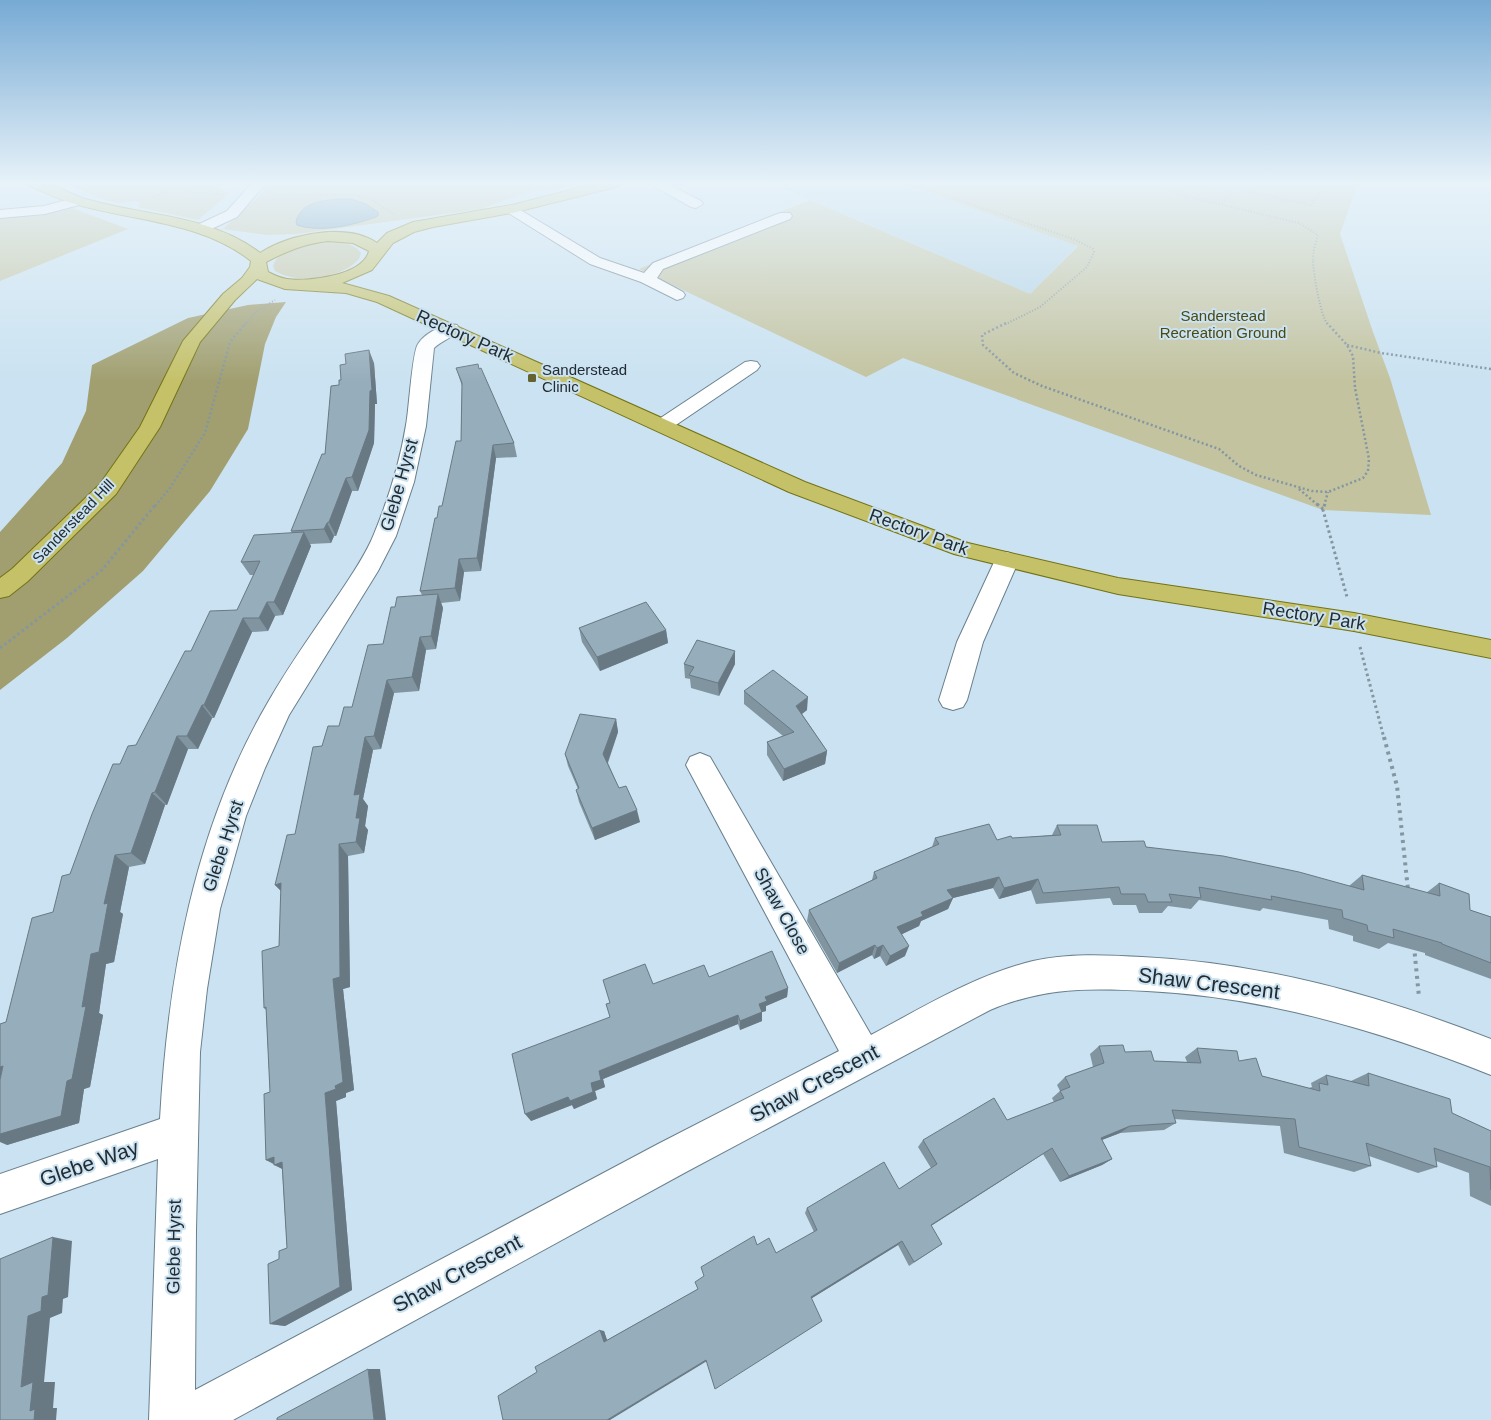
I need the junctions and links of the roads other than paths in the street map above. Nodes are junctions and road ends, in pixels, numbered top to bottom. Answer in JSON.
{"nodes":[{"id":1,"x":245,"y":249,"type":"edge"},
{"id":2,"x":281,"y":249,"type":"edge"},
{"id":3,"x":376,"y":249,"type":"edge"},
{"id":4,"x":381,"y":249,"type":"edge"},
{"id":5,"x":576,"y":249,"type":"edge"},
{"id":6,"x":701,"y":249,"type":"edge"},
{"id":7,"x":375,"y":257,"type":"junction"},
{"id":8,"x":258,"y":264,"type":"junction"},
{"id":9,"x":647,"y":279,"type":"junction"},
{"id":10,"x":291,"y":289,"type":"junction"},
{"id":11,"x":678,"y":294,"type":"dead end"},
{"id":12,"x":383,"y":299,"type":"junction"},
{"id":13,"x":213,"y":315,"type":"junction"},
{"id":14,"x":451,"y":329,"type":"junction"},
{"id":15,"x":751,"y":366,"type":"dead end"},
{"id":16,"x":663,"y":425,"type":"junction"},
{"id":17,"x":1007,"y":560,"type":"junction"},
{"id":18,"x":0,"y":590,"type":"edge"},
{"id":19,"x":1491,"y":649,"type":"edge"},
{"id":20,"x":953,"y":700,"type":"dead end"},
{"id":21,"x":700,"y":765,"type":"dead end"},
{"id":22,"x":863,"y":1057,"type":"junction"},
{"id":23,"x":1491,"y":1057,"type":"edge"},
{"id":24,"x":178,"y":1133,"type":"junction"},
{"id":25,"x":0,"y":1194,"type":"edge"},
{"id":26,"x":172,"y":1420,"type":"edge"},
{"id":27,"x":186,"y":1420,"type":"edge"}],
"edges":[{"from":1,"to":8,"type":"main road"},
{"from":2,"to":8,"type":"main road"},
{"from":3,"to":7,"type":"main road"},
{"from":4,"to":7,"type":"main road","name":"Sanderstead Hill"},
{"from":5,"to":9,"type":"street"},
{"from":6,"to":9,"type":"street"},
{"from":7,"to":10,"type":"main road","name":"Sanderstead Hill"},
{"from":7,"to":12,"type":"main road"},
{"from":8,"to":10,"type":"main road"},
{"from":8,"to":13,"type":"main road","name":"Sanderstead Hill"},
{"from":9,"to":11,"type":"street"},
{"from":10,"to":12,"type":"main road","name":"Rectory Park"},
{"from":10,"to":13,"type":"main road","name":"Sanderstead Hill"},
{"from":12,"to":14,"type":"main road","name":"Rectory Park"},
{"from":13,"to":18,"type":"main road","name":"Sanderstead Hill"},
{"from":14,"to":16,"type":"main road","name":"Rectory Park"},
{"from":14,"to":24,"type":"street","name":"Glebe Hyrst"},
{"from":15,"to":16,"type":"street"},
{"from":16,"to":17,"type":"main road","name":"Rectory Park"},
{"from":17,"to":19,"type":"main road","name":"Rectory Park"},
{"from":17,"to":20,"type":"street"},
{"from":21,"to":22,"type":"street","name":"Shaw Close"},
{"from":22,"to":23,"type":"street","name":"Shaw Crescent"},
{"from":22,"to":27,"type":"street","name":"Shaw Crescent"},
{"from":24,"to":25,"type":"street","name":"Glebe Way"},
{"from":24,"to":26,"type":"street","name":"Glebe Hyrst"}]}
